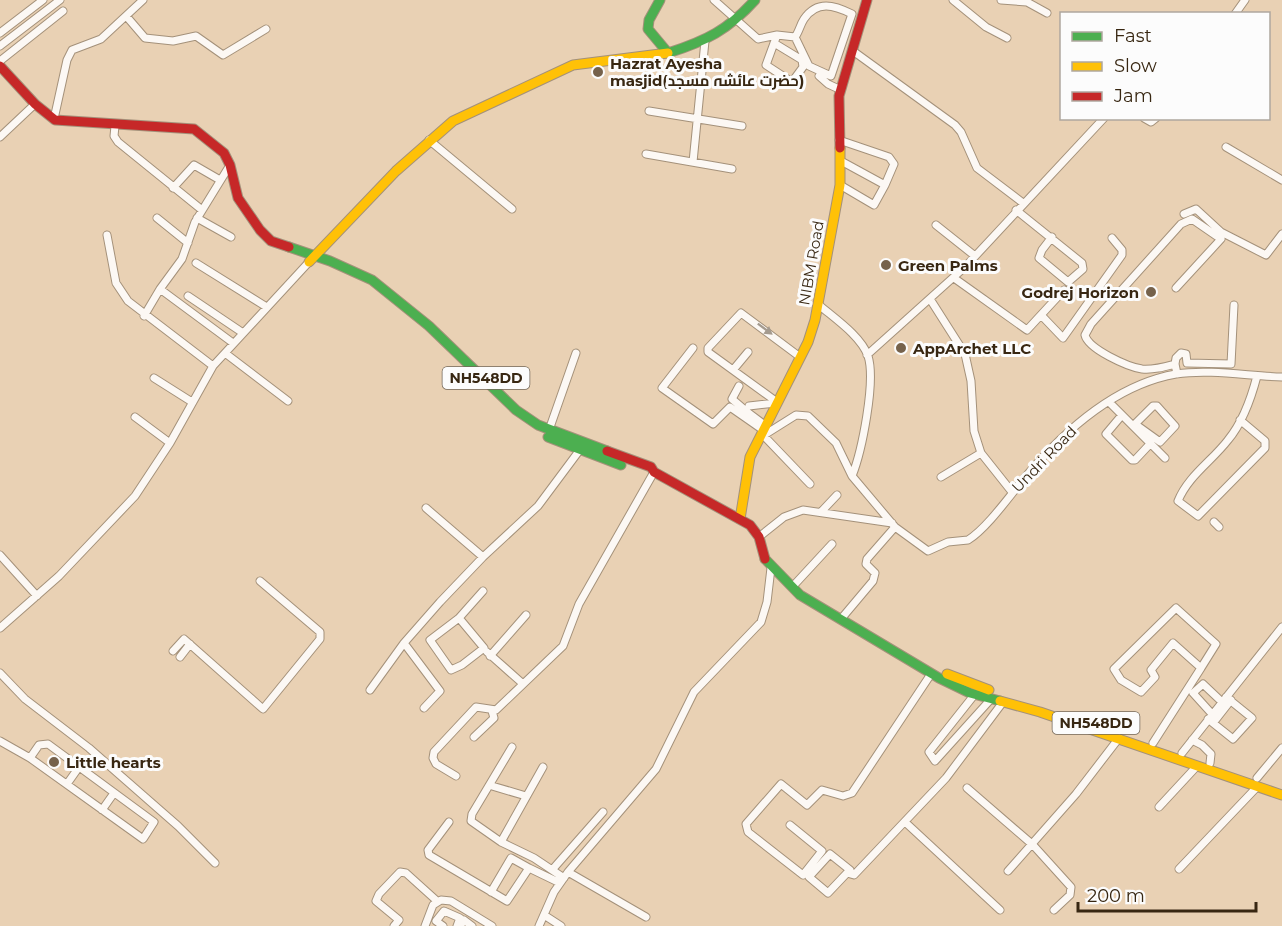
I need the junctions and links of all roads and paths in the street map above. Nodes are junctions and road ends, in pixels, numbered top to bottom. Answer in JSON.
{"nodes":[{"id":1,"x":44,"y":0,"type":"edge"},
{"id":2,"x":60,"y":0,"type":"edge"},
{"id":3,"x":143,"y":0,"type":"edge"},
{"id":4,"x":660,"y":0,"type":"edge"},
{"id":5,"x":755,"y":0,"type":"edge"},
{"id":6,"x":867,"y":0,"type":"edge"},
{"id":7,"x":953,"y":0,"type":"edge"},
{"id":8,"x":1001,"y":0,"type":"edge"},
{"id":9,"x":719,"y":2,"type":"edge"},
{"id":10,"x":63,"y":12,"type":"dead end"},
{"id":11,"x":1047,"y":13,"type":"dead end"},
{"id":12,"x":127,"y":17,"type":"junction"},
{"id":13,"x":736,"y":21,"type":"junction"},
{"id":14,"x":266,"y":29,"type":"dead end"},
{"id":15,"x":0,"y":33,"type":"edge"},
{"id":16,"x":777,"y":34,"type":"junction"},
{"id":17,"x":795,"y":37,"type":"junction"},
{"id":18,"x":1007,"y":38,"type":"dead end"},
{"id":19,"x":705,"y":41,"type":"junction"},
{"id":20,"x":774,"y":44,"type":"junction"},
{"id":21,"x":0,"y":46,"type":"edge"},
{"id":22,"x":853,"y":51,"type":"junction"},
{"id":23,"x":668,"y":53,"type":"junction"},
{"id":24,"x":0,"y":61,"type":"edge"},
{"id":25,"x":0,"y":66,"type":"edge"},
{"id":26,"x":0,"y":75,"type":"edge"},
{"id":27,"x":819,"y":76,"type":"dead end"},
{"id":28,"x":12,"y":82,"type":"junction"},
{"id":29,"x":841,"y":90,"type":"junction"},
{"id":30,"x":35,"y":104,"type":"junction"},
{"id":31,"x":649,"y":111,"type":"dead end"},
{"id":32,"x":697,"y":119,"type":"junction"},
{"id":33,"x":62,"y":120,"type":"junction"},
{"id":34,"x":1102,"y":120,"type":"edge"},
{"id":35,"x":115,"y":126,"type":"junction"},
{"id":36,"x":742,"y":126,"type":"dead end"},
{"id":37,"x":0,"y":137,"type":"edge"},
{"id":38,"x":429,"y":140,"type":"junction"},
{"id":39,"x":839,"y":140,"type":"junction"},
{"id":40,"x":1226,"y":147,"type":"dead end"},
{"id":41,"x":646,"y":154,"type":"dead end"},
{"id":42,"x":841,"y":161,"type":"junction"},
{"id":43,"x":693,"y":162,"type":"junction"},
{"id":44,"x":230,"y":165,"type":"junction"},
{"id":45,"x":732,"y":169,"type":"dead end"},
{"id":46,"x":220,"y":180,"type":"junction"},
{"id":47,"x":1282,"y":180,"type":"edge"},
{"id":48,"x":840,"y":185,"type":"junction"},
{"id":49,"x":885,"y":185,"type":"junction"},
{"id":50,"x":172,"y":188,"type":"junction"},
{"id":51,"x":1023,"y":202,"type":"junction"},
{"id":52,"x":512,"y":209,"type":"dead end"},
{"id":53,"x":202,"y":210,"type":"junction"},
{"id":54,"x":1016,"y":210,"type":"junction"},
{"id":55,"x":1184,"y":214,"type":"dead end"},
{"id":56,"x":157,"y":218,"type":"dead end"},
{"id":57,"x":197,"y":218,"type":"junction"},
{"id":58,"x":936,"y":225,"type":"dead end"},
{"id":59,"x":1282,"y":234,"type":"edge"},
{"id":60,"x":107,"y":235,"type":"dead end"},
{"id":61,"x":231,"y":237,"type":"dead end"},
{"id":62,"x":1052,"y":237,"type":"junction"},
{"id":63,"x":1112,"y":238,"type":"dead end"},
{"id":64,"x":188,"y":243,"type":"junction"},
{"id":65,"x":975,"y":256,"type":"junction"},
{"id":66,"x":312,"y":259,"type":"junction"},
{"id":67,"x":196,"y":263,"type":"dead end"},
{"id":68,"x":954,"y":278,"type":"junction"},
{"id":69,"x":1176,"y":288,"type":"dead end"},
{"id":70,"x":160,"y":289,"type":"junction"},
{"id":71,"x":1064,"y":290,"type":"dead end"},
{"id":72,"x":188,"y":296,"type":"dead end"},
{"id":73,"x":930,"y":299,"type":"junction"},
{"id":74,"x":819,"y":304,"type":"junction"},
{"id":75,"x":1234,"y":305,"type":"dead end"},
{"id":76,"x":265,"y":306,"type":"junction"},
{"id":77,"x":1041,"y":315,"type":"junction"},
{"id":78,"x":144,"y":316,"type":"junction"},
{"id":79,"x":243,"y":333,"type":"junction"},
{"id":80,"x":233,"y":343,"type":"junction"},
{"id":81,"x":693,"y":348,"type":"dead end"},
{"id":82,"x":748,"y":352,"type":"dead end"},
{"id":83,"x":225,"y":353,"type":"junction"},
{"id":84,"x":576,"y":353,"type":"dead end"},
{"id":85,"x":867,"y":355,"type":"junction"},
{"id":86,"x":800,"y":357,"type":"junction"},
{"id":87,"x":1187,"y":363,"type":"junction"},
{"id":88,"x":1176,"y":364,"type":"junction"},
{"id":89,"x":213,"y":366,"type":"junction"},
{"id":90,"x":733,"y":370,"type":"junction"},
{"id":91,"x":1177,"y":374,"type":"junction"},
{"id":92,"x":1189,"y":374,"type":"junction"},
{"id":93,"x":1257,"y":376,"type":"junction"},
{"id":94,"x":1282,"y":377,"type":"edge"},
{"id":95,"x":154,"y":378,"type":"dead end"},
{"id":96,"x":739,"y":386,"type":"dead end"},
{"id":97,"x":288,"y":401,"type":"dead end"},
{"id":98,"x":192,"y":402,"type":"junction"},
{"id":99,"x":776,"y":402,"type":"junction"},
{"id":100,"x":1109,"y":402,"type":"junction"},
{"id":101,"x":746,"y":411,"type":"junction"},
{"id":102,"x":1122,"y":415,"type":"junction"},
{"id":103,"x":135,"y":417,"type":"dead end"},
{"id":104,"x":1240,"y":420,"type":"junction"},
{"id":105,"x":1134,"y":425,"type":"junction"},
{"id":106,"x":548,"y":433,"type":"junction"},
{"id":107,"x":763,"y":433,"type":"junction"},
{"id":108,"x":170,"y":443,"type":"junction"},
{"id":109,"x":1150,"y":444,"type":"junction"},
{"id":110,"x":579,"y":451,"type":"junction"},
{"id":111,"x":981,"y":453,"type":"junction"},
{"id":112,"x":1165,"y":458,"type":"dead end"},
{"id":113,"x":654,"y":472,"type":"junction"},
{"id":114,"x":852,"y":476,"type":"junction"},
{"id":115,"x":941,"y":477,"type":"dead end"},
{"id":116,"x":810,"y":484,"type":"dead end"},
{"id":117,"x":1012,"y":492,"type":"junction"},
{"id":118,"x":837,"y":495,"type":"dead end"},
{"id":119,"x":426,"y":508,"type":"dead end"},
{"id":120,"x":821,"y":512,"type":"junction"},
{"id":121,"x":740,"y":519,"type":"junction"},
{"id":122,"x":893,"y":525,"type":"junction"},
{"id":123,"x":759,"y":537,"type":"junction"},
{"id":124,"x":832,"y":544,"type":"dead end"},
{"id":125,"x":0,"y":555,"type":"edge"},
{"id":126,"x":483,"y":557,"type":"junction"},
{"id":127,"x":771,"y":568,"type":"junction"},
{"id":128,"x":783,"y":579,"type":"junction"},
{"id":129,"x":260,"y":581,"type":"dead end"},
{"id":130,"x":795,"y":584,"type":"junction"},
{"id":131,"x":483,"y":591,"type":"dead end"},
{"id":132,"x":37,"y":596,"type":"junction"},
{"id":133,"x":526,"y":615,"type":"dead end"},
{"id":134,"x":842,"y":616,"type":"junction"},
{"id":135,"x":459,"y":618,"type":"junction"},
{"id":136,"x":1282,"y":627,"type":"edge"},
{"id":137,"x":0,"y":628,"type":"edge"},
{"id":138,"x":404,"y":643,"type":"junction"},
{"id":139,"x":190,"y":644,"type":"junction"},
{"id":140,"x":484,"y":648,"type":"junction"},
{"id":141,"x":173,"y":651,"type":"dead end"},
{"id":142,"x":490,"y":656,"type":"junction"},
{"id":143,"x":180,"y":657,"type":"dead end"},
{"id":144,"x":1201,"y":668,"type":"junction"},
{"id":145,"x":0,"y":673,"type":"edge"},
{"id":146,"x":931,"y":674,"type":"junction"},
{"id":147,"x":522,"y":683,"type":"junction"},
{"id":148,"x":370,"y":690,"type":"dead end"},
{"id":149,"x":975,"y":694,"type":"junction"},
{"id":150,"x":991,"y":699,"type":"junction"},
{"id":151,"x":1224,"y":699,"type":"junction"},
{"id":152,"x":1004,"y":702,"type":"junction"},
{"id":153,"x":424,"y":708,"type":"dead end"},
{"id":154,"x":492,"y":711,"type":"junction"},
{"id":155,"x":1210,"y":716,"type":"junction"},
{"id":156,"x":474,"y":737,"type":"dead end"},
{"id":157,"x":1119,"y":738,"type":"junction"},
{"id":158,"x":1192,"y":740,"type":"junction"},
{"id":159,"x":0,"y":741,"type":"edge"},
{"id":160,"x":1153,"y":743,"type":"junction"},
{"id":161,"x":512,"y":747,"type":"dead end"},
{"id":162,"x":1282,"y":747,"type":"edge"},
{"id":163,"x":1182,"y":753,"type":"junction"},
{"id":164,"x":30,"y":758,"type":"junction"},
{"id":165,"x":1210,"y":763,"type":"junction"},
{"id":166,"x":1197,"y":766,"type":"junction"},
{"id":167,"x":79,"y":767,"type":"junction"},
{"id":168,"x":543,"y":767,"type":"dead end"},
{"id":169,"x":456,"y":776,"type":"dead end"},
{"id":170,"x":1257,"y":783,"type":"junction"},
{"id":171,"x":67,"y":784,"type":"junction"},
{"id":172,"x":492,"y":786,"type":"dead end"},
{"id":173,"x":1282,"y":787,"type":"edge"},
{"id":174,"x":967,"y":788,"type":"dead end"},
{"id":175,"x":114,"y":793,"type":"junction"},
{"id":176,"x":1282,"y":795,"type":"edge"},
{"id":177,"x":526,"y":796,"type":"junction"},
{"id":178,"x":1159,"y":807,"type":"dead end"},
{"id":179,"x":102,"y":810,"type":"junction"},
{"id":180,"x":603,"y":812,"type":"dead end"},
{"id":181,"x":449,"y":822,"type":"dead end"},
{"id":182,"x":905,"y":822,"type":"junction"},
{"id":183,"x":790,"y":825,"type":"dead end"},
{"id":184,"x":501,"y":842,"type":"junction"},
{"id":185,"x":1033,"y":845,"type":"junction"},
{"id":186,"x":215,"y":863,"type":"dead end"},
{"id":187,"x":529,"y":868,"type":"junction"},
{"id":188,"x":1179,"y":869,"type":"dead end"},
{"id":189,"x":552,"y":870,"type":"junction"},
{"id":190,"x":1008,"y":871,"type":"dead end"},
{"id":191,"x":848,"y":873,"type":"junction"},
{"id":192,"x":564,"y":877,"type":"junction"},
{"id":193,"x":491,"y":892,"type":"junction"},
{"id":194,"x":437,"y":901,"type":"junction"},
{"id":195,"x":1000,"y":910,"type":"dead end"},
{"id":196,"x":1054,"y":910,"type":"dead end"},
{"id":197,"x":544,"y":915,"type":"junction"},
{"id":198,"x":645,"y":917,"type":"dead end"},
{"id":199,"x":394,"y":926,"type":"edge"},
{"id":200,"x":424,"y":926,"type":"edge"},
{"id":201,"x":443,"y":926,"type":"edge"},
{"id":202,"x":458,"y":926,"type":"edge"},
{"id":203,"x":472,"y":926,"type":"edge"},
{"id":204,"x":492,"y":926,"type":"edge"},
{"id":205,"x":539,"y":926,"type":"edge"},
{"id":206,"x":561,"y":926,"type":"edge"}],
"edges":[{"from":1,"to":15,"type":"street"},
{"from":2,"to":21,"type":"street"},
{"from":3,"to":12,"type":"street"},
{"from":4,"to":23,"type":"main road"},
{"from":5,"to":13,"type":"main road"},
{"from":6,"to":22,"type":"main road","name":"NIBM Road"},
{"from":7,"to":18,"type":"street"},
{"from":8,"to":11,"type":"street"},
{"from":9,"to":13,"type":"street"},
{"from":10,"to":24,"type":"street"},
{"from":12,"to":14,"type":"street"},
{"from":12,"to":33,"type":"street"},
{"from":13,"to":16,"type":"street"},
{"from":13,"to":19,"type":"main road"},
{"from":16,"to":17,"type":"street"},
{"from":16,"to":20,"type":"street"},
{"from":17,"to":17,"type":"street"},
{"from":19,"to":23,"type":"main road"},
{"from":19,"to":32,"type":"street"},
{"from":20,"to":20,"type":"street"},
{"from":22,"to":29,"type":"main road","name":"NIBM Road"},
{"from":22,"to":51,"type":"street"},
{"from":23,"to":38,"type":"main road"},
{"from":25,"to":28,"type":"main road"},
{"from":26,"to":28,"type":"main road"},
{"from":27,"to":29,"type":"street"},
{"from":28,"to":30,"type":"main road"},
{"from":29,"to":39,"type":"main road","name":"NIBM Road"},
{"from":30,"to":33,"type":"main road"},
{"from":30,"to":37,"type":"street"},
{"from":31,"to":32,"type":"street"},
{"from":32,"to":36,"type":"street"},
{"from":32,"to":43,"type":"street"},
{"from":33,"to":35,"type":"main road","number":"NH548DD"},
{"from":34,"to":51,"type":"street"},
{"from":35,"to":44,"type":"main road","number":"NH548DD"},
{"from":35,"to":50,"type":"street"},
{"from":38,"to":52,"type":"street"},
{"from":38,"to":66,"type":"main road"},
{"from":39,"to":42,"type":"main road","name":"NIBM Road"},
{"from":39,"to":49,"type":"street"},
{"from":40,"to":47,"type":"street"},
{"from":41,"to":43,"type":"street"},
{"from":42,"to":48,"type":"main road","name":"NIBM Road"},
{"from":42,"to":49,"type":"street"},
{"from":43,"to":45,"type":"street"},
{"from":44,"to":46,"type":"street"},
{"from":44,"to":66,"type":"main road","number":"NH548DD"},
{"from":46,"to":50,"type":"street"},
{"from":46,"to":53,"type":"street"},
{"from":48,"to":49,"type":"street"},
{"from":48,"to":74,"type":"main road","name":"NIBM Road"},
{"from":50,"to":53,"type":"street"},
{"from":51,"to":54,"type":"street"},
{"from":53,"to":57,"type":"street"},
{"from":54,"to":62,"type":"street"},
{"from":54,"to":65,"type":"street"},
{"from":55,"to":59,"type":"street"},
{"from":56,"to":64,"type":"street"},
{"from":57,"to":61,"type":"street"},
{"from":57,"to":64,"type":"street"},
{"from":58,"to":65,"type":"street"},
{"from":60,"to":78,"type":"street"},
{"from":62,"to":62,"type":"street"},
{"from":63,"to":77,"type":"street"},
{"from":64,"to":70,"type":"street"},
{"from":65,"to":68,"type":"street"},
{"from":66,"to":76,"type":"street"},
{"from":66,"to":106,"type":"main road","number":"NH548DD"},
{"from":67,"to":76,"type":"street"},
{"from":68,"to":73,"type":"street"},
{"from":68,"to":77,"type":"street"},
{"from":69,"to":88,"type":"street"},
{"from":70,"to":78,"type":"street"},
{"from":70,"to":80,"type":"street"},
{"from":71,"to":77,"type":"street"},
{"from":72,"to":79,"type":"street"},
{"from":73,"to":85,"type":"street"},
{"from":73,"to":111,"type":"street"},
{"from":74,"to":85,"type":"street"},
{"from":74,"to":86,"type":"main road","name":"NIBM Road"},
{"from":75,"to":87,"type":"street"},
{"from":76,"to":79,"type":"street"},
{"from":78,"to":89,"type":"street"},
{"from":79,"to":80,"type":"street"},
{"from":80,"to":83,"type":"street"},
{"from":81,"to":101,"type":"street"},
{"from":82,"to":90,"type":"street"},
{"from":83,"to":89,"type":"street"},
{"from":83,"to":97,"type":"street"},
{"from":84,"to":106,"type":"street"},
{"from":85,"to":114,"type":"street"},
{"from":90,"to":86,"type":"street","one_way":true},
{"from":86,"to":99,"type":"main road","name":"NIBM Road"},
{"from":87,"to":88,"type":"street"},
{"from":87,"to":92,"type":"street"},
{"from":88,"to":91,"type":"street"},
{"from":89,"to":98,"type":"street"},
{"from":90,"to":99,"type":"street"},
{"from":91,"to":92,"type":"street","name":"Undri Road"},
{"from":91,"to":100,"type":"street","name":"Undri Road"},
{"from":92,"to":93,"type":"street","name":"Undri Road"},
{"from":93,"to":94,"type":"street","name":"Undri Road"},
{"from":93,"to":104,"type":"street"},
{"from":95,"to":98,"type":"street"},
{"from":96,"to":101,"type":"street"},
{"from":98,"to":108,"type":"street"},
{"from":99,"to":101,"type":"street"},
{"from":99,"to":107,"type":"main road","name":"NIBM Road"},
{"from":100,"to":102,"type":"street"},
{"from":100,"to":117,"type":"street","name":"Undri Road"},
{"from":101,"to":107,"type":"street"},
{"from":102,"to":105,"type":"street"},
{"from":102,"to":109,"type":"street"},
{"from":103,"to":108,"type":"street"},
{"from":104,"to":104,"type":"street"},
{"from":105,"to":105,"type":"street"},
{"from":105,"to":109,"type":"street"},
{"from":106,"to":110,"type":"main road","number":"NH548DD"},
{"from":106,"to":113,"type":"main road","number":"NH548DD"},
{"from":107,"to":114,"type":"street","name":"Undri Road"},
{"from":107,"to":116,"type":"street"},
{"from":107,"to":121,"type":"main road","name":"NIBM Road"},
{"from":108,"to":132,"type":"street"},
{"from":109,"to":112,"type":"street"},
{"from":110,"to":113,"type":"main road","number":"NH548DD"},
{"from":110,"to":126,"type":"street"},
{"from":111,"to":115,"type":"street"},
{"from":111,"to":117,"type":"street"},
{"from":113,"to":121,"type":"main road","number":"NH548DD"},
{"from":113,"to":147,"type":"street"},
{"from":114,"to":122,"type":"street","name":"Undri Road"},
{"from":117,"to":122,"type":"street","name":"Undri Road"},
{"from":118,"to":120,"type":"street"},
{"from":119,"to":126,"type":"street"},
{"from":120,"to":122,"type":"street","name":"Undri Road"},
{"from":120,"to":123,"type":"street","name":"Undri Road"},
{"from":121,"to":123,"type":"main road","number":"NH548DD"},
{"from":122,"to":134,"type":"street"},
{"from":123,"to":127,"type":"main road","number":"NH548DD"},
{"from":124,"to":130,"type":"street"},
{"from":125,"to":132,"type":"street"},
{"from":126,"to":138,"type":"street"},
{"from":127,"to":128,"type":"main road","number":"NH548DD"},
{"from":127,"to":192,"type":"street"},
{"from":128,"to":130,"type":"main road","number":"NH548DD"},
{"from":128,"to":134,"type":"main road","number":"NH548DD"},
{"from":129,"to":139,"type":"street"},
{"from":130,"to":134,"type":"main road","number":"NH548DD"},
{"from":131,"to":135,"type":"street"},
{"from":132,"to":137,"type":"street"},
{"from":133,"to":142,"type":"street"},
{"from":134,"to":146,"type":"main road","number":"NH548DD"},
{"from":134,"to":160,"type":"main road","number":"NH548DD"},
{"from":135,"to":140,"type":"street"},
{"from":135,"to":140,"type":"street"},
{"from":136,"to":151,"type":"street"},
{"from":138,"to":148,"type":"street"},
{"from":138,"to":153,"type":"street"},
{"from":139,"to":141,"type":"street"},
{"from":139,"to":143,"type":"street"},
{"from":140,"to":142,"type":"street"},
{"from":142,"to":147,"type":"street"},
{"from":144,"to":144,"type":"street"},
{"from":144,"to":160,"type":"street"},
{"from":145,"to":186,"type":"street"},
{"from":146,"to":149,"type":"main road","number":"NH548DD"},
{"from":146,"to":183,"type":"street"},
{"from":147,"to":154,"type":"street"},
{"from":149,"to":150,"type":"main road","number":"NH548DD"},
{"from":149,"to":150,"type":"street"},
{"from":150,"to":152,"type":"main road","number":"NH548DD"},
{"from":151,"to":155,"type":"street"},
{"from":151,"to":155,"type":"street"},
{"from":151,"to":155,"type":"street"},
{"from":151,"to":155,"type":"street"},
{"from":152,"to":157,"type":"main road","number":"NH548DD"},
{"from":152,"to":182,"type":"street"},
{"from":154,"to":156,"type":"street"},
{"from":154,"to":169,"type":"street"},
{"from":155,"to":158,"type":"street"},
{"from":157,"to":166,"type":"main road","number":"NH548DD"},
{"from":157,"to":185,"type":"street"},
{"from":158,"to":163,"type":"street"},
{"from":158,"to":165,"type":"street"},
{"from":159,"to":164,"type":"street"},
{"from":160,"to":163,"type":"main road","number":"NH548DD"},
{"from":161,"to":184,"type":"street"},
{"from":162,"to":170,"type":"street"},
{"from":163,"to":165,"type":"main road","number":"NH548DD"},
{"from":164,"to":167,"type":"street"},
{"from":164,"to":171,"type":"street"},
{"from":165,"to":170,"type":"main road","number":"NH548DD"},
{"from":166,"to":170,"type":"main road","number":"NH548DD"},
{"from":166,"to":178,"type":"street"},
{"from":167,"to":171,"type":"street"},
{"from":167,"to":175,"type":"street"},
{"from":168,"to":177,"type":"street"},
{"from":170,"to":173,"type":"main road","number":"NH548DD"},
{"from":170,"to":176,"type":"main road","number":"NH548DD"},
{"from":170,"to":188,"type":"street"},
{"from":171,"to":179,"type":"street"},
{"from":172,"to":177,"type":"street"},
{"from":174,"to":185,"type":"street"},
{"from":175,"to":179,"type":"street"},
{"from":175,"to":179,"type":"street"},
{"from":177,"to":184,"type":"street"},
{"from":180,"to":189,"type":"street"},
{"from":181,"to":193,"type":"street"},
{"from":182,"to":191,"type":"street"},
{"from":182,"to":195,"type":"street"},
{"from":184,"to":189,"type":"street"},
{"from":185,"to":190,"type":"street"},
{"from":185,"to":196,"type":"street"},
{"from":187,"to":192,"type":"street"},
{"from":187,"to":193,"type":"street"},
{"from":187,"to":193,"type":"street"},
{"from":189,"to":192,"type":"street"},
{"from":191,"to":191,"type":"street"},
{"from":192,"to":197,"type":"street"},
{"from":192,"to":198,"type":"street"},
{"from":194,"to":199,"type":"street"},
{"from":194,"to":200,"type":"street"},
{"from":194,"to":204,"type":"street"},
{"from":197,"to":205,"type":"street"},
{"from":197,"to":206,"type":"street"},
{"from":201,"to":202,"type":"street"},
{"from":202,"to":203,"type":"street"}]}
